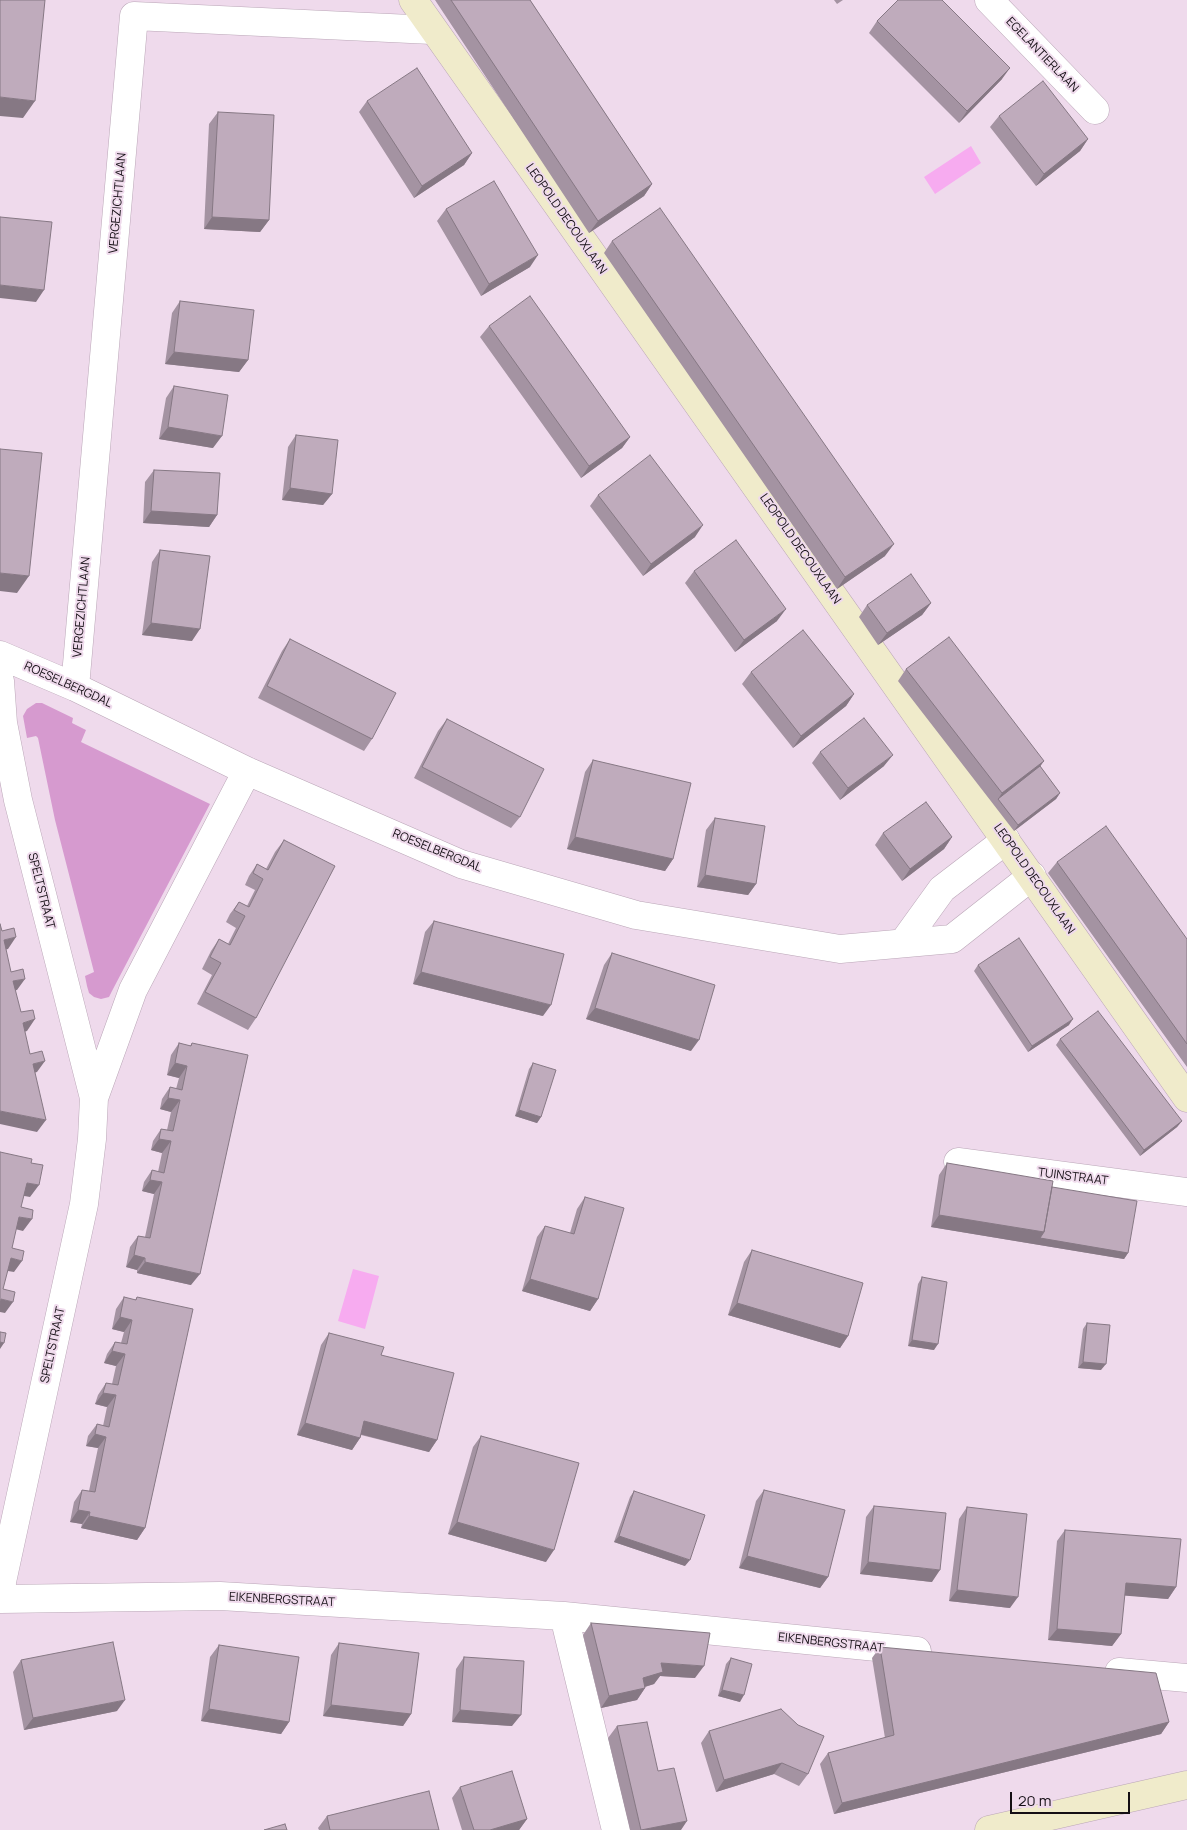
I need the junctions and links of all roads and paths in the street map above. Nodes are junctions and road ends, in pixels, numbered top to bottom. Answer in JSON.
{"nodes":[{"id":1,"x":413,"y":0,"type":"edge"},
{"id":2,"x":989,"y":0,"type":"edge"},
{"id":3,"x":432,"y":30,"type":"junction"},
{"id":4,"x":1095,"y":110,"type":"dead end"},
{"id":5,"x":0,"y":655,"type":"edge"},
{"id":6,"x":0,"y":681,"type":"edge"},
{"id":7,"x":75,"y":687,"type":"junction"},
{"id":8,"x":248,"y":771,"type":"junction"},
{"id":9,"x":1006,"y":840,"type":"junction"},
{"id":10,"x":1032,"y":876,"type":"junction"},
{"id":11,"x":903,"y":943,"type":"junction"},
{"id":12,"x":94,"y":1098,"type":"junction"},
{"id":13,"x":1187,"y":1098,"type":"edge"},
{"id":14,"x":958,"y":1162,"type":"dead end"},
{"id":15,"x":1187,"y":1192,"type":"edge"},
{"id":16,"x":0,"y":1591,"type":"edge"},
{"id":17,"x":0,"y":1599,"type":"edge"},
{"id":18,"x":564,"y":1616,"type":"junction"},
{"id":19,"x":940,"y":1654,"type":"edge"},
{"id":20,"x":1098,"y":1670,"type":"edge"},
{"id":21,"x":1187,"y":1678,"type":"edge"},
{"id":22,"x":1187,"y":1784,"type":"edge"},
{"id":23,"x":616,"y":1830,"type":"edge"},
{"id":24,"x":989,"y":1830,"type":"edge"}],
"edges":[{"from":1,"to":3,"type":"street","name":"LEOPOLD DECOUXLAAN"},
{"from":2,"to":4,"type":"street","name":"EGELANTIERLAAN"},
{"from":3,"to":7,"type":"street","name":"VERGEZICHTLAAN"},
{"from":3,"to":9,"type":"street","name":"LEOPOLD DECOUXLAAN"},
{"from":5,"to":7,"type":"street","name":"ROESELBERGDAL"},
{"from":6,"to":12,"type":"street","name":"SPELTSTRAAT"},
{"from":7,"to":8,"type":"street","name":"ROESELBERGDAL"},
{"from":8,"to":11,"type":"street","name":"ROESELBERGDAL"},
{"from":8,"to":12,"type":"street","name":"SPELTSTRAAT"},
{"from":9,"to":10,"type":"street","name":"LEOPOLD DECOUXLAAN"},
{"from":9,"to":11,"type":"street"},
{"from":10,"to":11,"type":"street","name":"ROESELBERGDAL"},
{"from":10,"to":13,"type":"street","name":"LEOPOLD DECOUXLAAN"},
{"from":12,"to":16,"type":"street","name":"SPELTSTRAAT"},
{"from":14,"to":15,"type":"street","name":"TUINSTRAAT"},
{"from":17,"to":18,"type":"street","name":"EIKENBERGSTRAAT"},
{"from":18,"to":19,"type":"street","name":"EIKENBERGSTRAAT"},
{"from":18,"to":23,"type":"street"},
{"from":20,"to":21,"type":"street"},
{"from":22,"to":24,"type":"street"}]}
